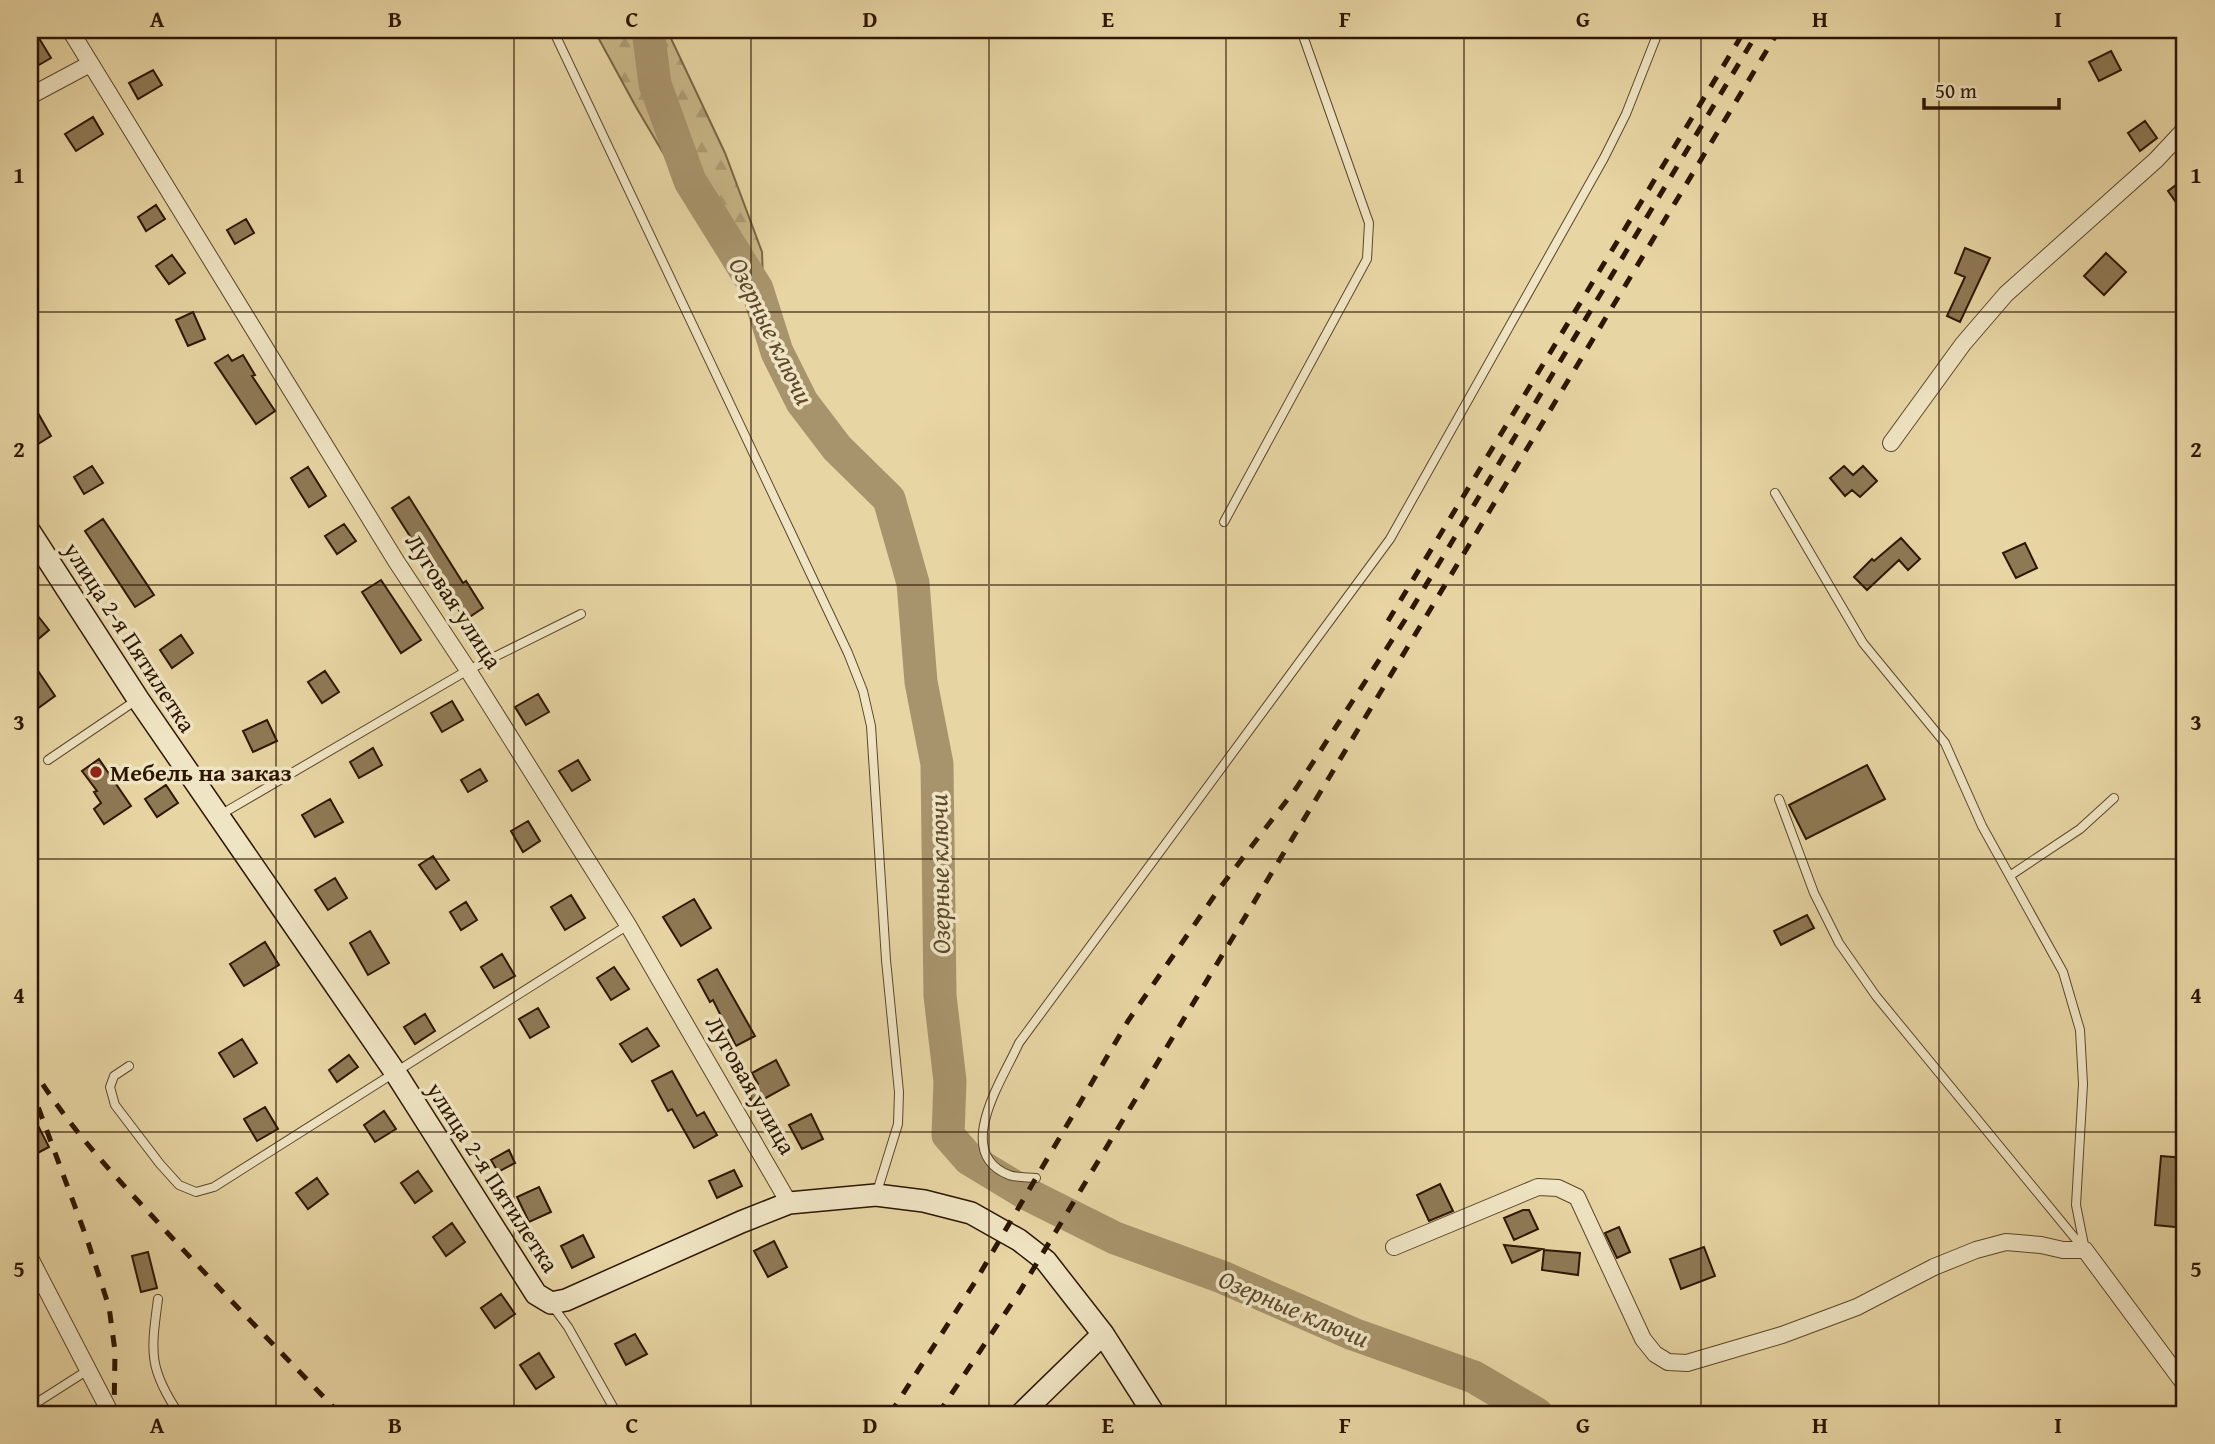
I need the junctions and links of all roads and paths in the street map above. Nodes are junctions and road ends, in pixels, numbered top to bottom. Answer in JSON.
{"nodes":[{"id":1,"x":70,"y":30,"type":"edge"},
{"id":2,"x":554,"y":30,"type":"edge"},
{"id":3,"x":1301,"y":30,"type":"edge"},
{"id":4,"x":1659,"y":30,"type":"edge"},
{"id":5,"x":90,"y":64,"type":"junction"},
{"id":6,"x":30,"y":96,"type":"edge"},
{"id":7,"x":2185,"y":129,"type":"edge"},
{"id":8,"x":1891,"y":443,"type":"dead end"},
{"id":9,"x":1775,"y":493,"type":"dead end"},
{"id":10,"x":1224,"y":522,"type":"dead end"},
{"id":11,"x":34,"y":547,"type":"edge"},
{"id":12,"x":581,"y":614,"type":"dead end"},
{"id":13,"x":468,"y":670,"type":"junction"},
{"id":14,"x":138,"y":699,"type":"junction"},
{"id":15,"x":48,"y":761,"type":"dead end"},
{"id":16,"x":2114,"y":798,"type":"dead end"},
{"id":17,"x":1779,"y":799,"type":"dead end"},
{"id":18,"x":218,"y":816,"type":"junction"},
{"id":19,"x":2011,"y":875,"type":"junction"},
{"id":20,"x":628,"y":925,"type":"junction"},
{"id":21,"x":129,"y":1066,"type":"dead end"},
{"id":22,"x":395,"y":1072,"type":"junction"},
{"id":23,"x":1036,"y":1178,"type":"dead end"},
{"id":24,"x":876,"y":1195,"type":"junction"},
{"id":25,"x":789,"y":1203,"type":"junction"},
{"id":26,"x":1394,"y":1247,"type":"dead end"},
{"id":27,"x":2085,"y":1250,"type":"junction"},
{"id":28,"x":30,"y":1258,"type":"edge"},
{"id":29,"x":158,"y":1299,"type":"dead end"},
{"id":30,"x":551,"y":1303,"type":"junction"},
{"id":31,"x":1102,"y":1334,"type":"junction"},
{"id":32,"x":88,"y":1370,"type":"junction"},
{"id":33,"x":2185,"y":1385,"type":"edge"},
{"id":34,"x":30,"y":1407,"type":"edge"},
{"id":35,"x":111,"y":1414,"type":"edge"},
{"id":36,"x":178,"y":1414,"type":"edge"},
{"id":37,"x":617,"y":1414,"type":"edge"},
{"id":38,"x":1021,"y":1414,"type":"edge"},
{"id":39,"x":1154,"y":1414,"type":"edge"}],
"edges":[{"from":1,"to":5,"type":"street","name":"Луговая улица"},
{"from":2,"to":24,"type":"lane"},
{"from":3,"to":10,"type":"lane"},
{"from":4,"to":23,"type":"lane"},
{"from":5,"to":6,"type":"street"},
{"from":5,"to":13,"type":"street","name":"Луговая улица"},
{"from":7,"to":8,"type":"street"},
{"from":9,"to":19,"type":"lane"},
{"from":11,"to":14,"type":"main road","name":"улица 2-я Пятилетка"},
{"from":12,"to":13,"type":"lane"},
{"from":13,"to":18,"type":"lane"},
{"from":13,"to":20,"type":"street","name":"Луговая улица"},
{"from":14,"to":15,"type":"lane"},
{"from":14,"to":18,"type":"main road","name":"улица 2-я Пятилетка"},
{"from":16,"to":19,"type":"lane"},
{"from":17,"to":27,"type":"lane"},
{"from":18,"to":22,"type":"main road","name":"улица 2-я Пятилетка"},
{"from":19,"to":27,"type":"lane"},
{"from":20,"to":22,"type":"lane"},
{"from":20,"to":25,"type":"street","name":"Луговая улица"},
{"from":21,"to":22,"type":"lane"},
{"from":22,"to":30,"type":"main road","name":"улица 2-я Пятилетка"},
{"from":24,"to":25,"type":"main road","name":"улица 2-я Пятилетка"},
{"from":24,"to":31,"type":"main road","name":"улица 2-я Пятилетка"},
{"from":25,"to":30,"type":"main road","name":"улица 2-я Пятилетка"},
{"from":26,"to":27,"type":"street"},
{"from":27,"to":33,"type":"street"},
{"from":28,"to":32,"type":"street"},
{"from":29,"to":36,"type":"lane"},
{"from":30,"to":37,"type":"lane"},
{"from":31,"to":38,"type":"main road"},
{"from":31,"to":39,"type":"main road"},
{"from":32,"to":34,"type":"lane"},
{"from":32,"to":35,"type":"street"}]}
